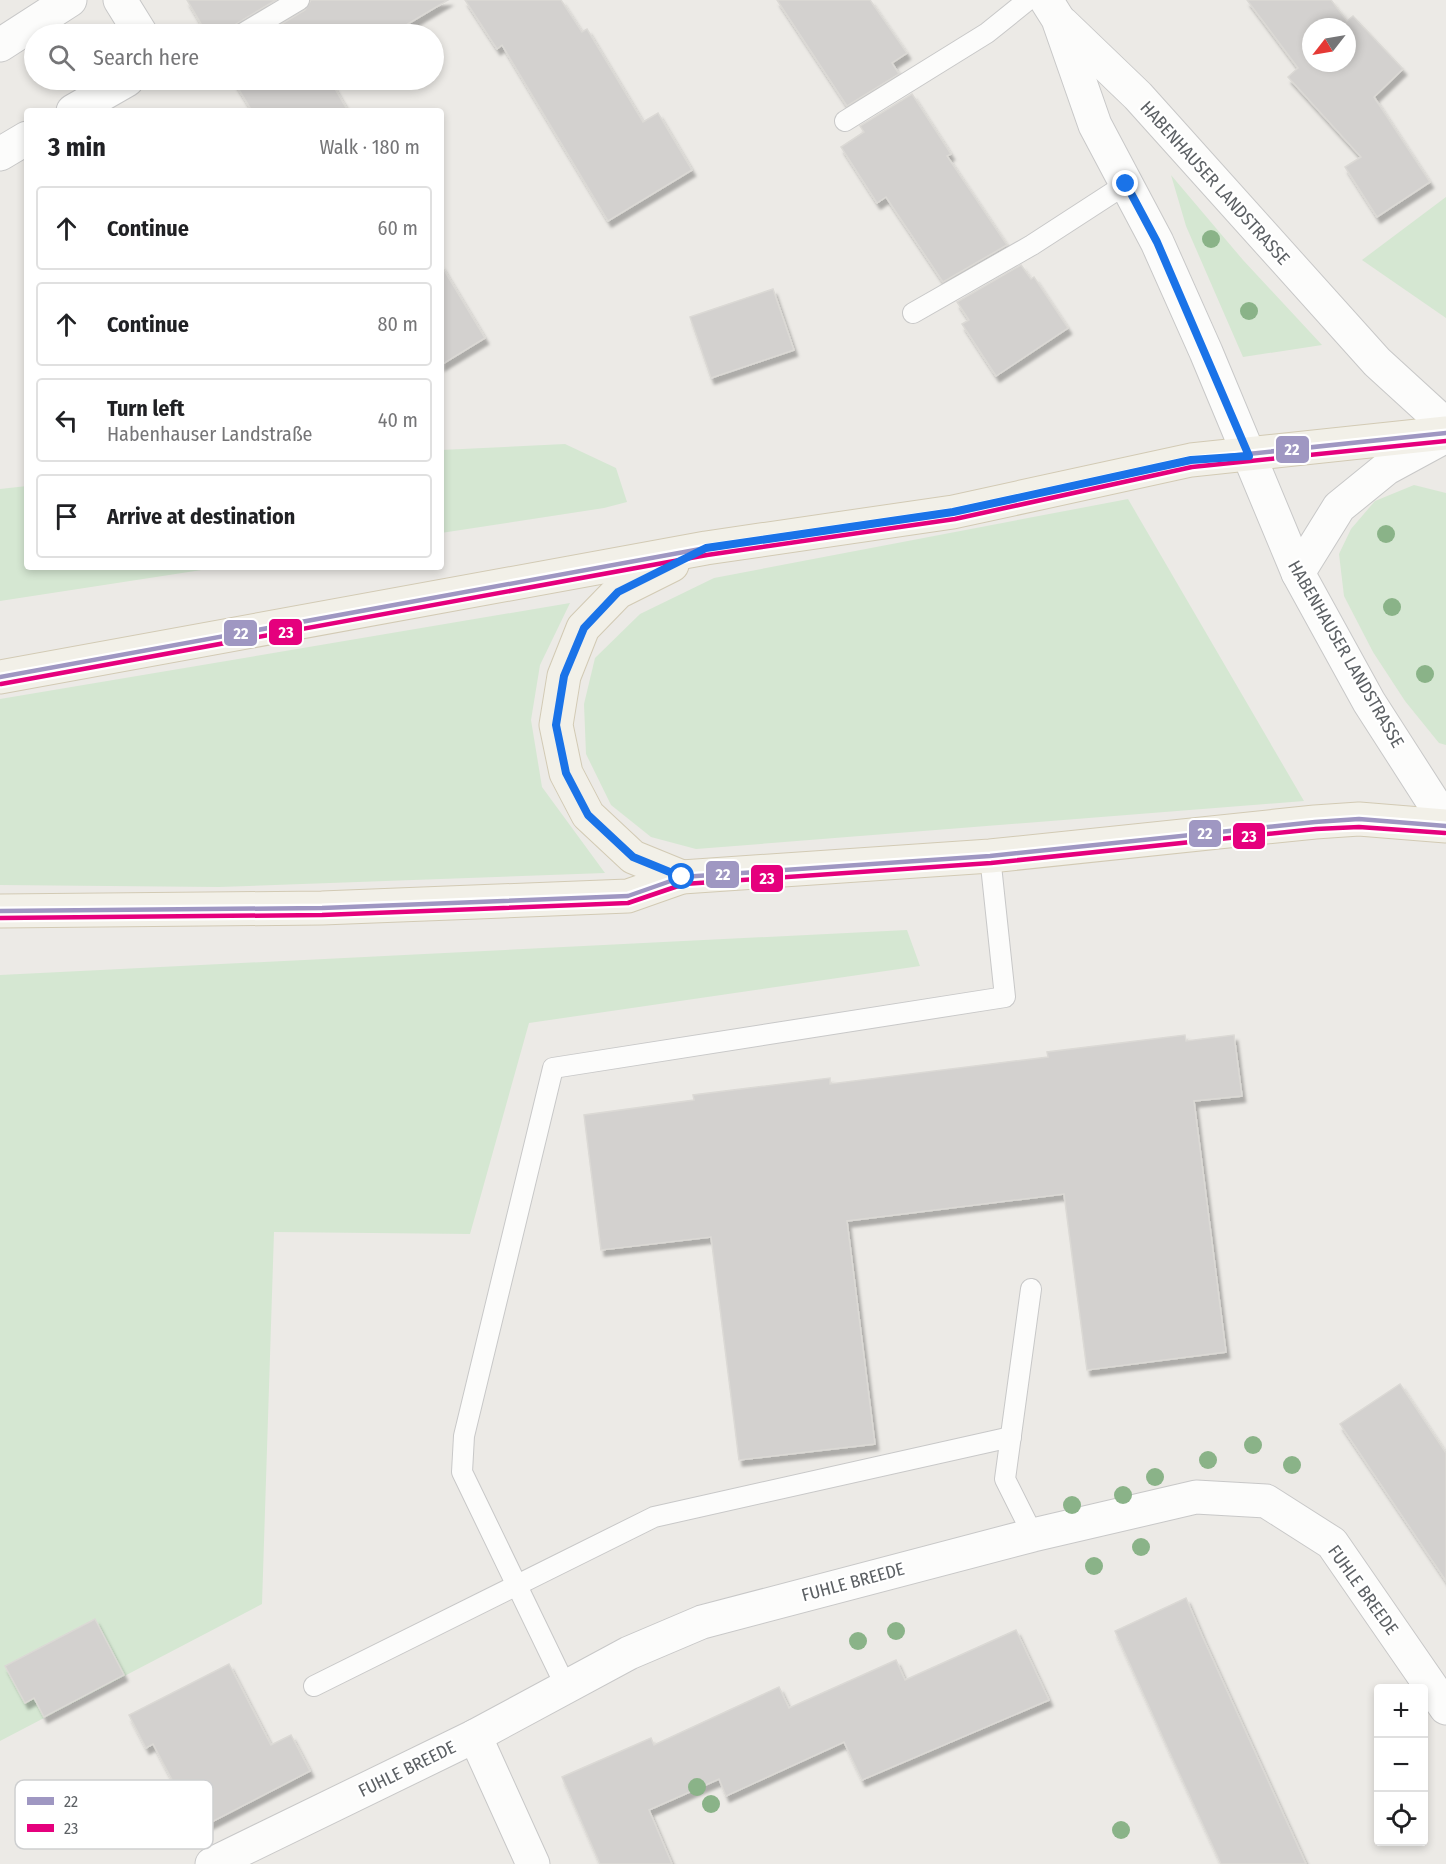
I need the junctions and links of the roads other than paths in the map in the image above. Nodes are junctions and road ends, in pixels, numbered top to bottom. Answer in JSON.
{"nodes":[{"id":1,"x":70,"y":0,"type":"edge"},
{"id":2,"x":120,"y":0,"type":"edge"},
{"id":3,"x":298,"y":0,"type":"edge"},
{"id":4,"x":1028,"y":0,"type":"edge"},
{"id":5,"x":1058,"y":6,"type":"edge"},
{"id":6,"x":33,"y":24,"type":"edge"},
{"id":7,"x":135,"y":24,"type":"edge"},
{"id":8,"x":258,"y":24,"type":"edge"},
{"id":9,"x":24,"y":30,"type":"edge"},
{"id":10,"x":0,"y":45,"type":"edge"},
{"id":11,"x":110,"y":90,"type":"edge"},
{"id":12,"x":78,"y":108,"type":"edge"},
{"id":13,"x":845,"y":121,"type":"dead end"},
{"id":14,"x":24,"y":140,"type":"edge"},
{"id":15,"x":0,"y":154,"type":"edge"},
{"id":16,"x":1126,"y":184,"type":"junction"},
{"id":17,"x":913,"y":313,"type":"dead end"},
{"id":18,"x":1446,"y":425,"type":"edge"},
{"id":19,"x":1446,"y":435,"type":"edge"},
{"id":20,"x":1249,"y":456,"type":"junction"},
{"id":21,"x":706,"y":548,"type":"junction"},
{"id":22,"x":1298,"y":573,"type":"junction"},
{"id":23,"x":0,"y":676,"type":"edge"},
{"id":24,"x":1446,"y":824,"type":"edge"},
{"id":25,"x":990,"y":856,"type":"junction"},
{"id":26,"x":682,"y":877,"type":"junction"},
{"id":27,"x":0,"y":911,"type":"edge"},
{"id":28,"x":1031,"y":1289,"type":"dead end"},
{"id":29,"x":1011,"y":1437,"type":"junction"},
{"id":30,"x":1033,"y":1535,"type":"junction"},
{"id":31,"x":516,"y":1584,"type":"junction"},
{"id":32,"x":314,"y":1686,"type":"dead end"},
{"id":33,"x":566,"y":1687,"type":"junction"},
{"id":34,"x":1446,"y":1708,"type":"edge"},
{"id":35,"x":475,"y":1736,"type":"junction"},
{"id":36,"x":212,"y":1864,"type":"edge"},
{"id":37,"x":533,"y":1864,"type":"edge"}],
"edges":[{"from":1,"to":6,"type":"street"},
{"from":2,"to":7,"type":"street"},
{"from":3,"to":8,"type":"lane"},
{"from":4,"to":13,"type":"lane"},
{"from":5,"to":16,"type":"street","name":"HABENHAUSER LANDSTRASSE"},
{"from":5,"to":18,"type":"street","name":"HABENHAUSER LANDSTRASSE"},
{"from":9,"to":10,"type":"street"},
{"from":11,"to":12,"type":"street"},
{"from":14,"to":15,"type":"street"},
{"from":16,"to":17,"type":"lane"},
{"from":16,"to":20,"type":"street","name":"HABENHAUSER LANDSTRASSE"},
{"from":19,"to":20,"type":"main road"},
{"from":19,"to":22,"type":"street"},
{"from":20,"to":21,"type":"main road"},
{"from":20,"to":22,"type":"street","name":"HABENHAUSER LANDSTRASSE"},
{"from":21,"to":23,"type":"main road"},
{"from":21,"to":26,"type":"main road"},
{"from":22,"to":24,"type":"street","name":"HABENHAUSER LANDSTRASSE"},
{"from":24,"to":25,"type":"main road"},
{"from":25,"to":26,"type":"main road"},
{"from":25,"to":31,"type":"lane"},
{"from":26,"to":27,"type":"main road"},
{"from":28,"to":29,"type":"lane"},
{"from":29,"to":30,"type":"lane"},
{"from":29,"to":31,"type":"lane"},
{"from":30,"to":33,"type":"street","name":"FUHLE BREEDE"},
{"from":30,"to":34,"type":"street","name":"FUHLE BREEDE"},
{"from":31,"to":32,"type":"lane"},
{"from":31,"to":33,"type":"lane"},
{"from":33,"to":35,"type":"street","name":"FUHLE BREEDE"},
{"from":35,"to":36,"type":"street","name":"FUHLE BREEDE"},
{"from":35,"to":37,"type":"street"}]}
